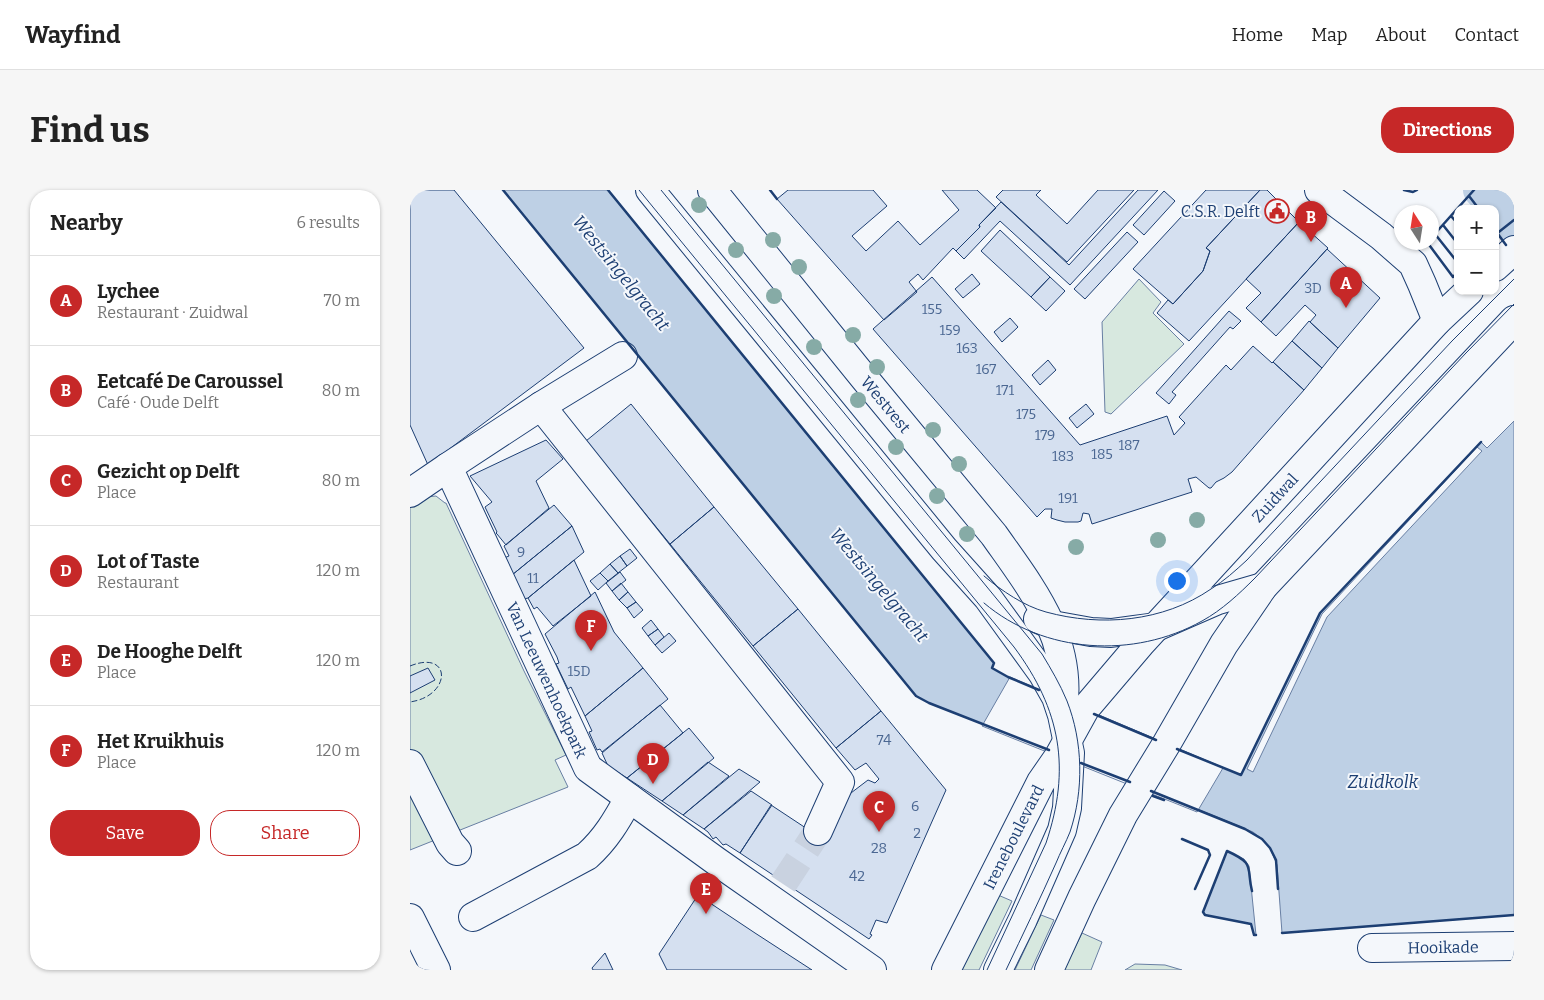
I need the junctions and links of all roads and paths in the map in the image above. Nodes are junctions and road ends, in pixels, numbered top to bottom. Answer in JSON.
{"nodes":[{"id":1,"x":650,"y":190,"type":"edge"},
{"id":2,"x":712,"y":190,"type":"edge"},
{"id":3,"x":1319,"y":190,"type":"edge"},
{"id":4,"x":1465,"y":295,"type":"edge"},
{"id":5,"x":1514,"y":320,"type":"edge"},
{"id":6,"x":1437,"y":321,"type":"junction"},
{"id":7,"x":622,"y":356,"type":"dead end"},
{"id":8,"x":541,"y":406,"type":"junction"},
{"id":9,"x":448,"y":467,"type":"junction"},
{"id":10,"x":410,"y":492,"type":"edge"},
{"id":11,"x":1263,"y":587,"type":"junction"},
{"id":12,"x":988,"y":598,"type":"junction"},
{"id":13,"x":1052,"y":625,"type":"junction"},
{"id":14,"x":1156,"y":627,"type":"junction"},
{"id":15,"x":1066,"y":719,"type":"junction"},
{"id":16,"x":410,"y":764,"type":"edge"},
{"id":17,"x":1068,"y":793,"type":"joint"},
{"id":18,"x":629,"y":798,"type":"junction"},
{"id":19,"x":818,"y":831,"type":"tunnel mouth"},
{"id":20,"x":457,"y":851,"type":"dead end"},
{"id":21,"x":473,"y":917,"type":"dead end"},
{"id":22,"x":410,"y":918,"type":"edge"},
{"id":23,"x":1514,"y":946,"type":"edge"},
{"id":24,"x":1372,"y":948,"type":"dead end"},
{"id":25,"x":436,"y":970,"type":"edge"},
{"id":26,"x":872,"y":970,"type":"edge"},
{"id":27,"x":946,"y":970,"type":"edge"},
{"id":28,"x":998,"y":970,"type":"edge"},
{"id":29,"x":1049,"y":970,"type":"edge"}],
"edges":[{"from":1,"to":12,"type":"street","name":"Westvest"},
{"from":2,"to":13,"type":"street","name":"Westvest"},
{"from":3,"to":6,"type":"street"},
{"from":4,"to":6,"type":"street","name":"Zuidwal"},
{"from":5,"to":11,"type":"street"},
{"from":6,"to":14,"type":"street","name":"Zuidwal"},
{"from":7,"to":8,"type":"street"},
{"from":8,"to":9,"type":"street"},
{"from":8,"to":19,"type":"street"},
{"from":9,"to":10,"type":"street"},
{"from":9,"to":18,"type":"street","name":"Van Leeuwenhoekpark"},
{"from":11,"to":14,"type":"street","name":"Westvest"},
{"from":11,"to":29,"type":"street"},
{"from":12,"to":13,"type":"street","name":"Westvest"},
{"from":12,"to":15,"type":"street","name":"Westvest"},
{"from":13,"to":14,"type":"street","name":"Westvest"},
{"from":13,"to":15,"type":"street","name":"Westvest"},
{"from":14,"to":15,"type":"street","name":"Zuidwal"},
{"from":15,"to":17,"type":"street","name":"Westvest"},
{"from":15,"to":27,"type":"street","name":"Ireneboulevard"},
{"from":16,"to":20,"type":"street"},
{"from":17,"to":28,"type":"street","name":"Ireneboulevard"},
{"from":18,"to":21,"type":"street"},
{"from":18,"to":26,"type":"street","name":"Van Leeuwenhoekpark"},
{"from":22,"to":25,"type":"street"},
{"from":23,"to":24,"type":"street","name":"Hooikade"}]}
